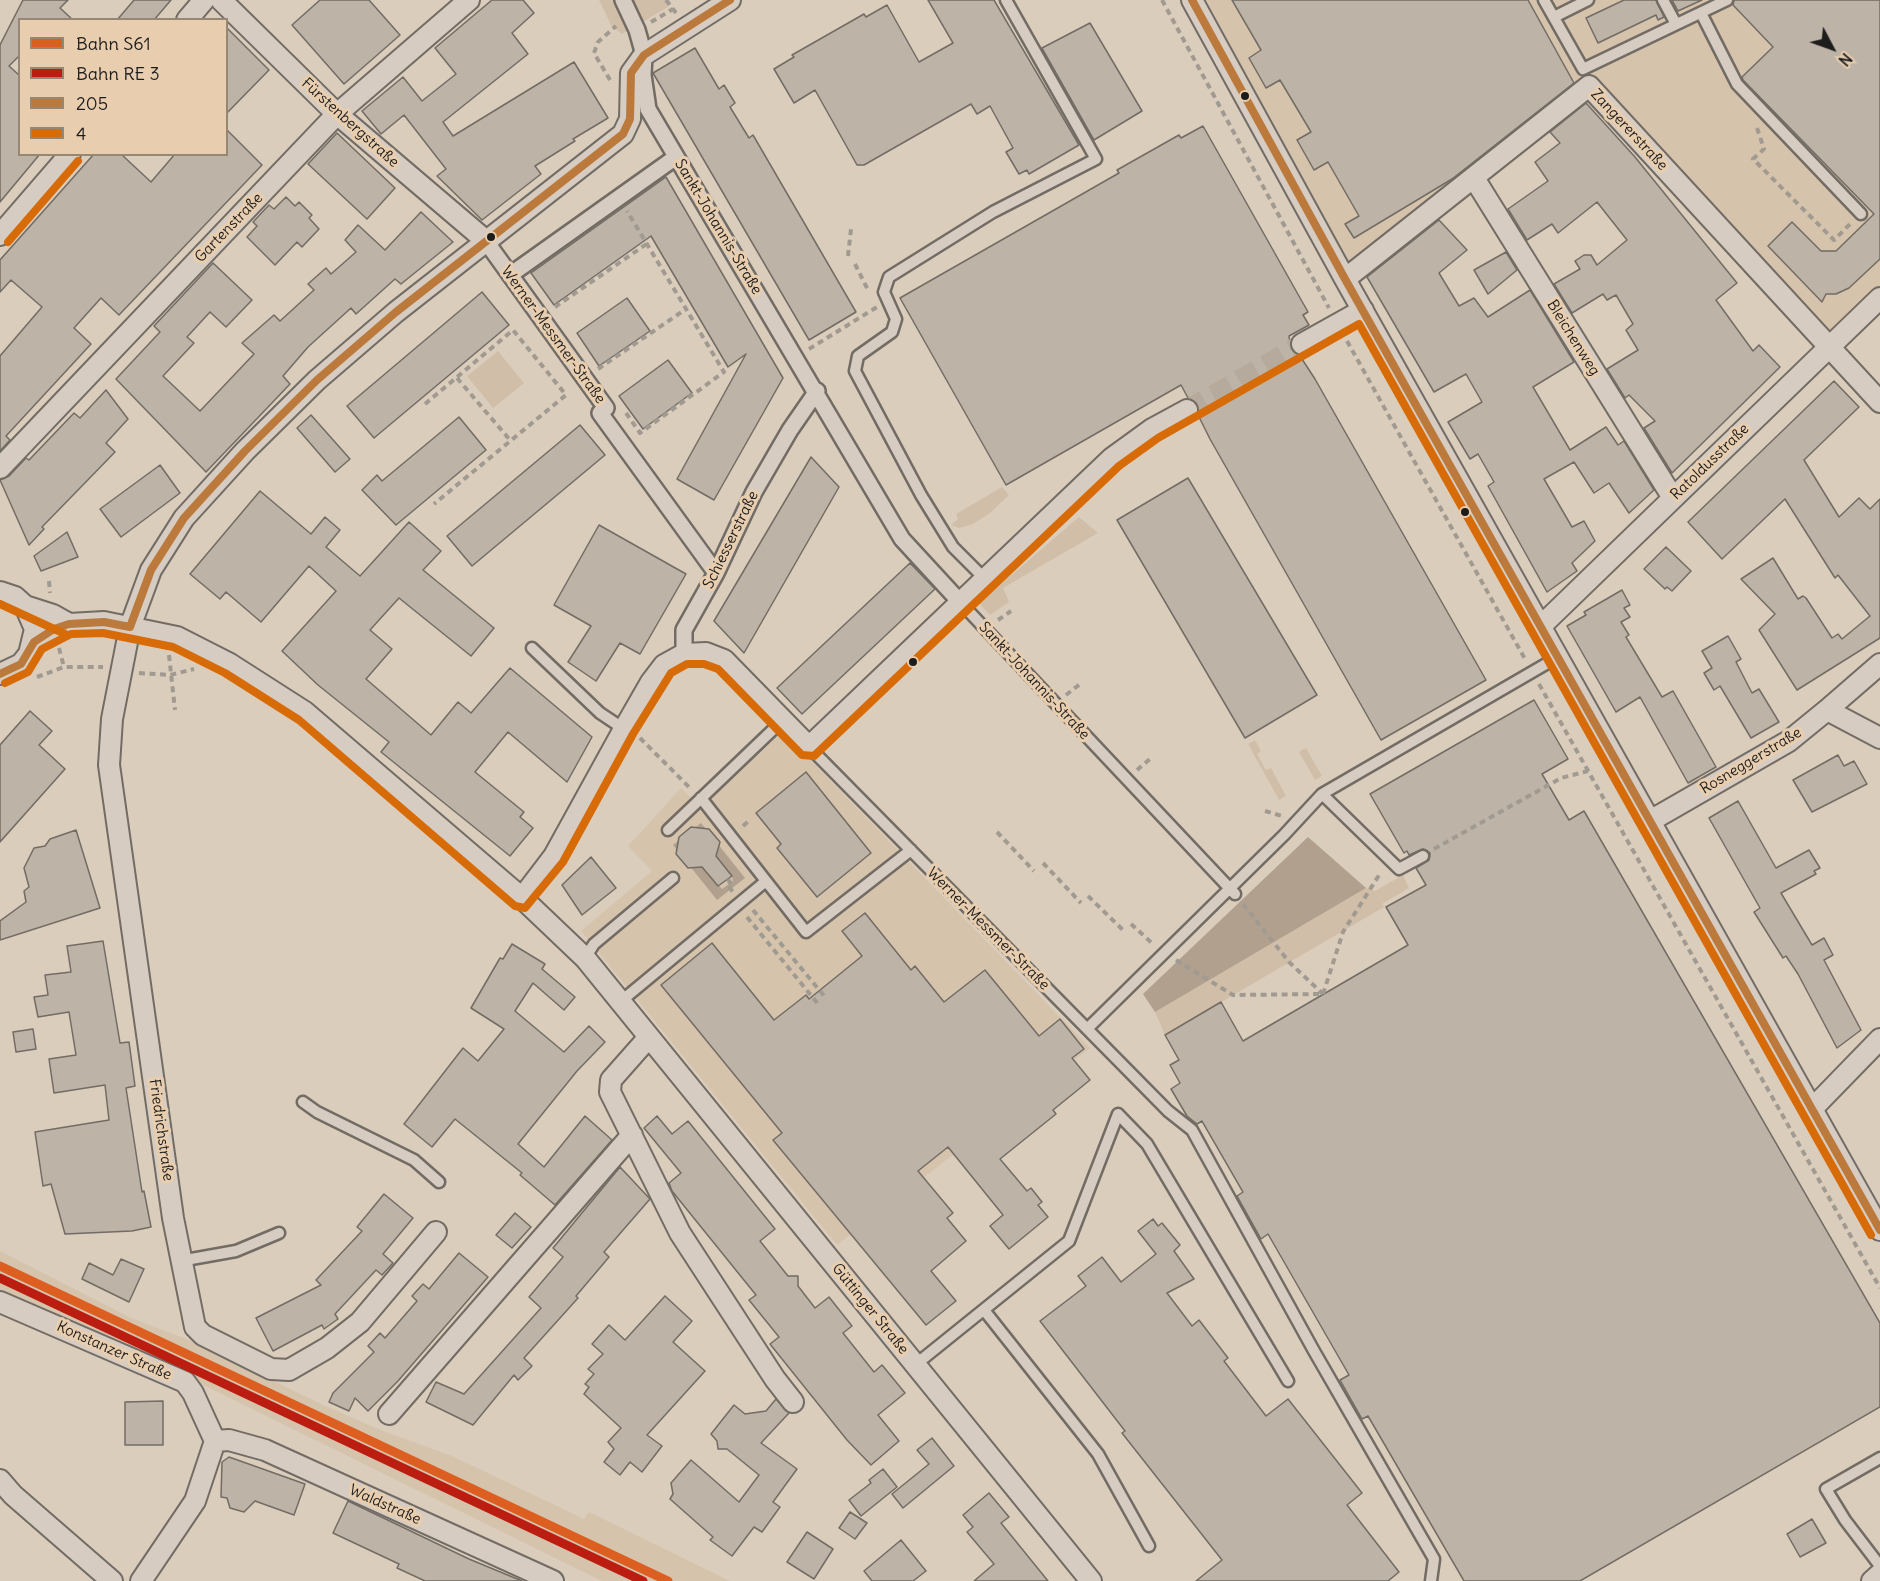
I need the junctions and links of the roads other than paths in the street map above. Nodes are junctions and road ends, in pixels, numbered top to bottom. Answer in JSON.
{"nodes":[{"id":1,"x":204,"y":0,"type":"edge"},
{"id":2,"x":221,"y":0,"type":"edge"},
{"id":3,"x":469,"y":0,"type":"edge"},
{"id":4,"x":622,"y":0,"type":"edge"},
{"id":5,"x":730,"y":0,"type":"edge"},
{"id":6,"x":1006,"y":0,"type":"edge"},
{"id":7,"x":1192,"y":0,"type":"edge"},
{"id":8,"x":1544,"y":0,"type":"edge"},
{"id":9,"x":1588,"y":0,"type":"edge"},
{"id":10,"x":1663,"y":0,"type":"edge"},
{"id":11,"x":1727,"y":0,"type":"edge"},
{"id":12,"x":1701,"y":13,"type":"junction"},
{"id":13,"x":1554,"y":17,"type":"junction"},
{"id":14,"x":189,"y":18,"type":"edge"},
{"id":15,"x":1676,"y":24,"type":"junction"},
{"id":16,"x":644,"y":55,"type":"junction"},
{"id":17,"x":337,"y":114,"type":"junction"},
{"id":18,"x":68,"y":156,"type":"edge"},
{"id":19,"x":676,"y":157,"type":"junction"},
{"id":20,"x":1474,"y":178,"type":"junction"},
{"id":21,"x":1861,"y":214,"type":"road end"},
{"id":22,"x":0,"y":235,"type":"edge"},
{"id":23,"x":485,"y":240,"type":"junction"},
{"id":24,"x":510,"y":275,"type":"junction"},
{"id":25,"x":1345,"y":279,"type":"junction"},
{"id":26,"x":1880,"y":298,"type":"edge"},
{"id":27,"x":1363,"y":310,"type":"junction"},
{"id":28,"x":1302,"y":344,"type":"tunnel mouth"},
{"id":29,"x":1829,"y":347,"type":"junction"},
{"id":30,"x":817,"y":391,"type":"junction"},
{"id":31,"x":1880,"y":402,"type":"edge"},
{"id":32,"x":1187,"y":410,"type":"tunnel mouth"},
{"id":33,"x":0,"y":468,"type":"edge"},
{"id":34,"x":1673,"y":498,"type":"junction"},
{"id":35,"x":716,"y":573,"type":"junction"},
{"id":36,"x":985,"y":579,"type":"junction"},
{"id":37,"x":0,"y":592,"type":"edge"},
{"id":38,"x":960,"y":602,"type":"junction"},
{"id":39,"x":25,"y":606,"type":"junction"},
{"id":40,"x":69,"y":624,"type":"junction"},
{"id":41,"x":1540,"y":626,"type":"junction"},
{"id":42,"x":130,"y":627,"type":"junction"},
{"id":43,"x":34,"y":642,"type":"junction"},
{"id":44,"x":532,"y":648,"type":"dead end"},
{"id":45,"x":684,"y":654,"type":"junction"},
{"id":46,"x":1558,"y":657,"type":"junction"},
{"id":47,"x":1880,"y":664,"type":"edge"},
{"id":48,"x":0,"y":674,"type":"edge"},
{"id":49,"x":1827,"y":710,"type":"junction"},
{"id":50,"x":782,"y":721,"type":"junction"},
{"id":51,"x":625,"y":728,"type":"junction"},
{"id":52,"x":1880,"y":738,"type":"edge"},
{"id":53,"x":809,"y":747,"type":"junction"},
{"id":54,"x":1322,"y":794,"type":"junction"},
{"id":55,"x":701,"y":798,"type":"junction"},
{"id":56,"x":1650,"y":821,"type":"junction"},
{"id":57,"x":668,"y":830,"type":"dead end"},
{"id":58,"x":910,"y":850,"type":"junction"},
{"id":59,"x":1422,"y":856,"type":"road end"},
{"id":60,"x":673,"y":878,"type":"dead end"},
{"id":61,"x":766,"y":881,"type":"junction"},
{"id":62,"x":1232,"y":891,"type":"junction"},
{"id":63,"x":522,"y":898,"type":"junction"},
{"id":64,"x":585,"y":958,"type":"junction"},
{"id":65,"x":620,"y":1002,"type":"junction"},
{"id":66,"x":1087,"y":1029,"type":"junction"},
{"id":67,"x":649,"y":1036,"type":"junction"},
{"id":68,"x":1880,"y":1039,"type":"edge"},
{"id":69,"x":303,"y":1102,"type":"dead end"},
{"id":70,"x":1812,"y":1109,"type":"junction"},
{"id":71,"x":632,"y":1135,"type":"junction"},
{"id":72,"x":440,"y":1182,"type":"dead end"},
{"id":73,"x":1880,"y":1230,"type":"edge"},
{"id":74,"x":279,"y":1233,"type":"dead end"},
{"id":75,"x":436,"y":1233,"type":"dead end"},
{"id":76,"x":180,"y":1261,"type":"junction"},
{"id":77,"x":0,"y":1302,"type":"edge"},
{"id":78,"x":984,"y":1310,"type":"junction"},
{"id":79,"x":915,"y":1365,"type":"junction"},
{"id":80,"x":1288,"y":1381,"type":"dead end"},
{"id":81,"x":793,"y":1402,"type":"dead end"},
{"id":82,"x":389,"y":1414,"type":"dead end"},
{"id":83,"x":215,"y":1441,"type":"junction"},
{"id":84,"x":1880,"y":1458,"type":"edge"},
{"id":85,"x":0,"y":1480,"type":"edge"},
{"id":86,"x":1149,"y":1546,"type":"dead end"},
{"id":87,"x":1880,"y":1566,"type":"edge"},
{"id":88,"x":1880,"y":1574,"type":"edge"},
{"id":89,"x":112,"y":1581,"type":"edge"},
{"id":90,"x":141,"y":1581,"type":"edge"},
{"id":91,"x":553,"y":1581,"type":"edge"},
{"id":92,"x":1090,"y":1581,"type":"edge"},
{"id":93,"x":1431,"y":1581,"type":"edge"},
{"id":94,"x":1872,"y":1581,"type":"edge"}],
"edges":[{"from":1,"to":14,"type":"street"},
{"from":2,"to":17,"type":"street","name":"Fürstenbergstraße"},
{"from":3,"to":17,"type":"street","name":"Gartenstraße"},
{"from":4,"to":16,"type":"street","name":"Sankt-Johannis-Straße"},
{"from":5,"to":16,"type":"street"},
{"from":6,"to":36,"type":"lane"},
{"from":7,"to":25,"type":"street"},
{"from":8,"to":13,"type":"lane"},
{"from":9,"to":13,"type":"lane"},
{"from":10,"to":15,"type":"lane"},
{"from":11,"to":12,"type":"lane"},
{"from":12,"to":15,"type":"lane"},
{"from":12,"to":21,"type":"lane"},
{"from":13,"to":15,"type":"lane"},
{"from":16,"to":19,"type":"street","name":"Sankt-Johannis-Straße"},
{"from":16,"to":23,"type":"street","name":"Friedrichstraße"},
{"from":17,"to":23,"type":"street","name":"Fürstenbergstraße"},
{"from":17,"to":33,"type":"street","name":"Gartenstraße"},
{"from":18,"to":22,"type":"street"},
{"from":19,"to":24,"type":"street"},
{"from":19,"to":30,"type":"street","name":"Sankt-Johannis-Straße"},
{"from":20,"to":25,"type":"street","name":"Zangererstraße"},
{"from":20,"to":29,"type":"street","name":"Zangererstraße"},
{"from":20,"to":34,"type":"street","name":"Bleichenweg"},
{"from":23,"to":24,"type":"street","name":"Werner-Messmer-Straße"},
{"from":23,"to":42,"type":"street","name":"Friedrichstraße"},
{"from":24,"to":35,"type":"street","name":"Werner-Messmer-Straße"},
{"from":25,"to":27,"type":"street"},
{"from":26,"to":29,"type":"street","name":"Ratoldusstraße"},
{"from":27,"to":28,"type":"street"},
{"from":27,"to":41,"type":"street"},
{"from":29,"to":31,"type":"street","name":"Zangererstraße"},
{"from":29,"to":34,"type":"street","name":"Ratoldusstraße"},
{"from":30,"to":35,"type":"street","name":"Schiesserstraße"},
{"from":30,"to":38,"type":"street","name":"Sankt-Johannis-Straße"},
{"from":32,"to":36,"type":"street"},
{"from":34,"to":41,"type":"street","name":"Ratoldusstraße"},
{"from":35,"to":45,"type":"street","name":"Schiesserstraße"},
{"from":36,"to":38,"type":"street"},
{"from":37,"to":39,"type":"street","name":"Güttinger Straße"},
{"from":38,"to":53,"type":"street"},
{"from":38,"to":62,"type":"lane","name":"Sankt-Johannis-Straße"},
{"from":39,"to":40,"type":"street","name":"Güttinger Straße"},
{"from":39,"to":43,"type":"street"},
{"from":40,"to":42,"type":"street","name":"Güttinger Straße"},
{"from":40,"to":43,"type":"street","name":"Güttinger Straße"},
{"from":41,"to":46,"type":"street"},
{"from":42,"to":63,"type":"street","name":"Güttinger Straße"},
{"from":42,"to":76,"type":"street","name":"Friedrichstraße"},
{"from":43,"to":48,"type":"street"},
{"from":44,"to":51,"type":"lane"},
{"from":45,"to":50,"type":"street"},
{"from":45,"to":51,"type":"street"},
{"from":46,"to":54,"type":"lane"},
{"from":46,"to":56,"type":"street"},
{"from":47,"to":49,"type":"street","name":"Rosneggerstraße"},
{"from":49,"to":52,"type":"street"},
{"from":49,"to":56,"type":"street","name":"Rosneggerstraße"},
{"from":50,"to":53,"type":"street"},
{"from":50,"to":55,"type":"lane"},
{"from":51,"to":63,"type":"street"},
{"from":53,"to":58,"type":"lane","name":"Werner-Messmer-Straße"},
{"from":54,"to":59,"type":"lane"},
{"from":54,"to":62,"type":"lane"},
{"from":55,"to":57,"type":"lane"},
{"from":55,"to":61,"type":"lane"},
{"from":56,"to":70,"type":"street"},
{"from":58,"to":61,"type":"lane"},
{"from":58,"to":66,"type":"lane","name":"Werner-Messmer-Straße"},
{"from":60,"to":64,"type":"lane"},
{"from":61,"to":65,"type":"lane"},
{"from":62,"to":66,"type":"lane"},
{"from":63,"to":64,"type":"street","name":"Güttinger Straße"},
{"from":64,"to":65,"type":"street","name":"Güttinger Straße"},
{"from":65,"to":67,"type":"street","name":"Güttinger Straße"},
{"from":66,"to":93,"type":"lane","name":"Werner-Messmer-Straße"},
{"from":67,"to":71,"type":"street"},
{"from":67,"to":79,"type":"street","name":"Güttinger Straße"},
{"from":68,"to":70,"type":"street"},
{"from":69,"to":72,"type":"lane"},
{"from":70,"to":73,"type":"street"},
{"from":71,"to":81,"type":"street"},
{"from":71,"to":82,"type":"street"},
{"from":74,"to":76,"type":"lane"},
{"from":75,"to":76,"type":"street","name":"Friedrichstraße"},
{"from":77,"to":83,"type":"street","name":"Konstanzer Straße"},
{"from":78,"to":79,"type":"lane"},
{"from":78,"to":80,"type":"lane"},
{"from":78,"to":86,"type":"lane"},
{"from":79,"to":92,"type":"street","name":"Güttinger Straße"},
{"from":83,"to":90,"type":"street"},
{"from":83,"to":91,"type":"street","name":"Waldstraße"},
{"from":84,"to":87,"type":"lane"},
{"from":85,"to":89,"type":"street"},
{"from":88,"to":94,"type":"street"}]}
